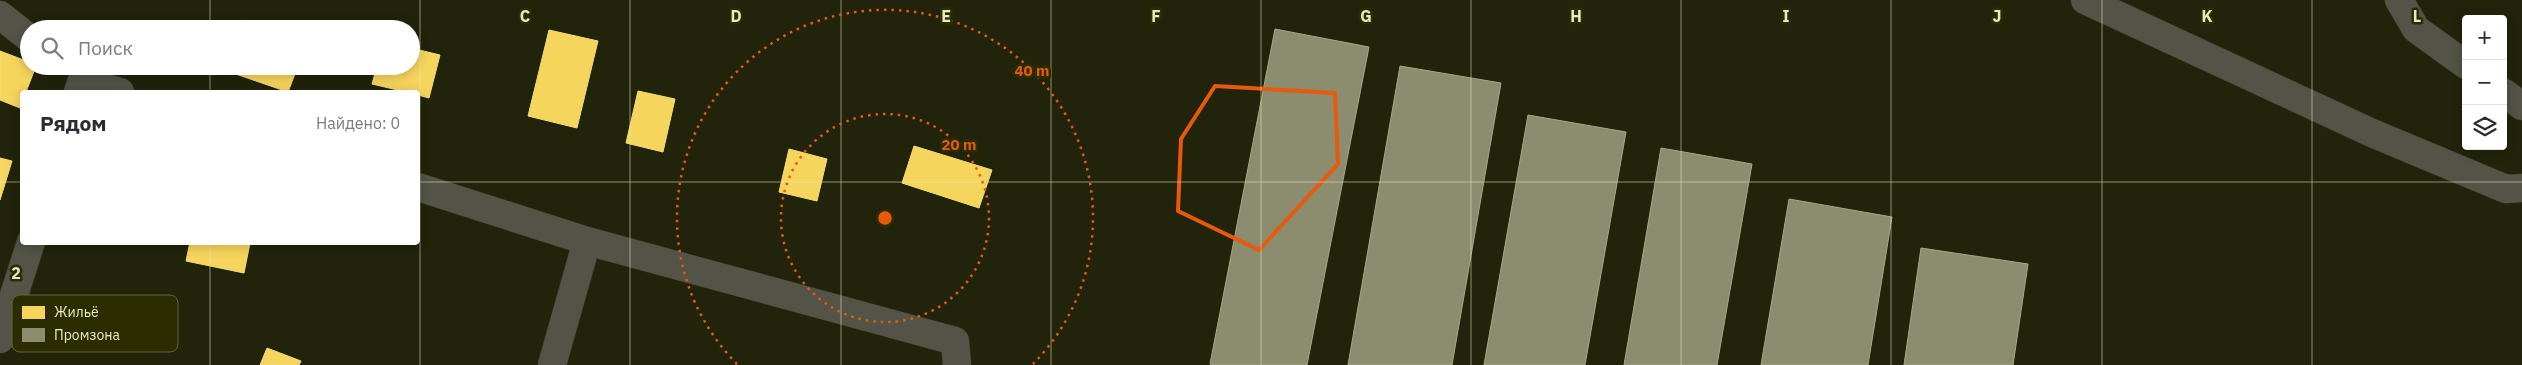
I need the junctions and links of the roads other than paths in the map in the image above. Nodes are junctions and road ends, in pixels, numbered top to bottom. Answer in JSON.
{"nodes":[{"id":1,"x":2085,"y":0,"type":"edge"},
{"id":2,"x":2399,"y":0,"type":"edge"},
{"id":3,"x":0,"y":14,"type":"edge"},
{"id":4,"x":20,"y":31,"type":"edge"},
{"id":5,"x":2462,"y":62,"type":"edge"},
{"id":6,"x":75,"y":80,"type":"edge"},
{"id":7,"x":112,"y":90,"type":"edge"},
{"id":8,"x":2507,"y":95,"type":"edge"},
{"id":9,"x":2522,"y":106,"type":"edge"},
{"id":10,"x":420,"y":188,"type":"edge"},
{"id":11,"x":2522,"y":188,"type":"edge"},
{"id":12,"x":587,"y":242,"type":"junction"},
{"id":13,"x":29,"y":245,"type":"edge"},
{"id":14,"x":14,"y":295,"type":"edge"},
{"id":15,"x":12,"y":300,"type":"edge"},
{"id":16,"x":0,"y":339,"type":"edge"},
{"id":17,"x":956,"y":353,"type":"edge"},
{"id":18,"x":552,"y":365,"type":"edge"}],
"edges":[{"from":1,"to":11,"type":"street"},
{"from":2,"to":5,"type":"street"},
{"from":3,"to":4,"type":"street"},
{"from":6,"to":7,"type":"street"},
{"from":8,"to":9,"type":"street"},
{"from":10,"to":12,"type":"street"},
{"from":12,"to":17,"type":"street"},
{"from":12,"to":18,"type":"street"},
{"from":13,"to":14,"type":"street"},
{"from":15,"to":16,"type":"street"}]}
